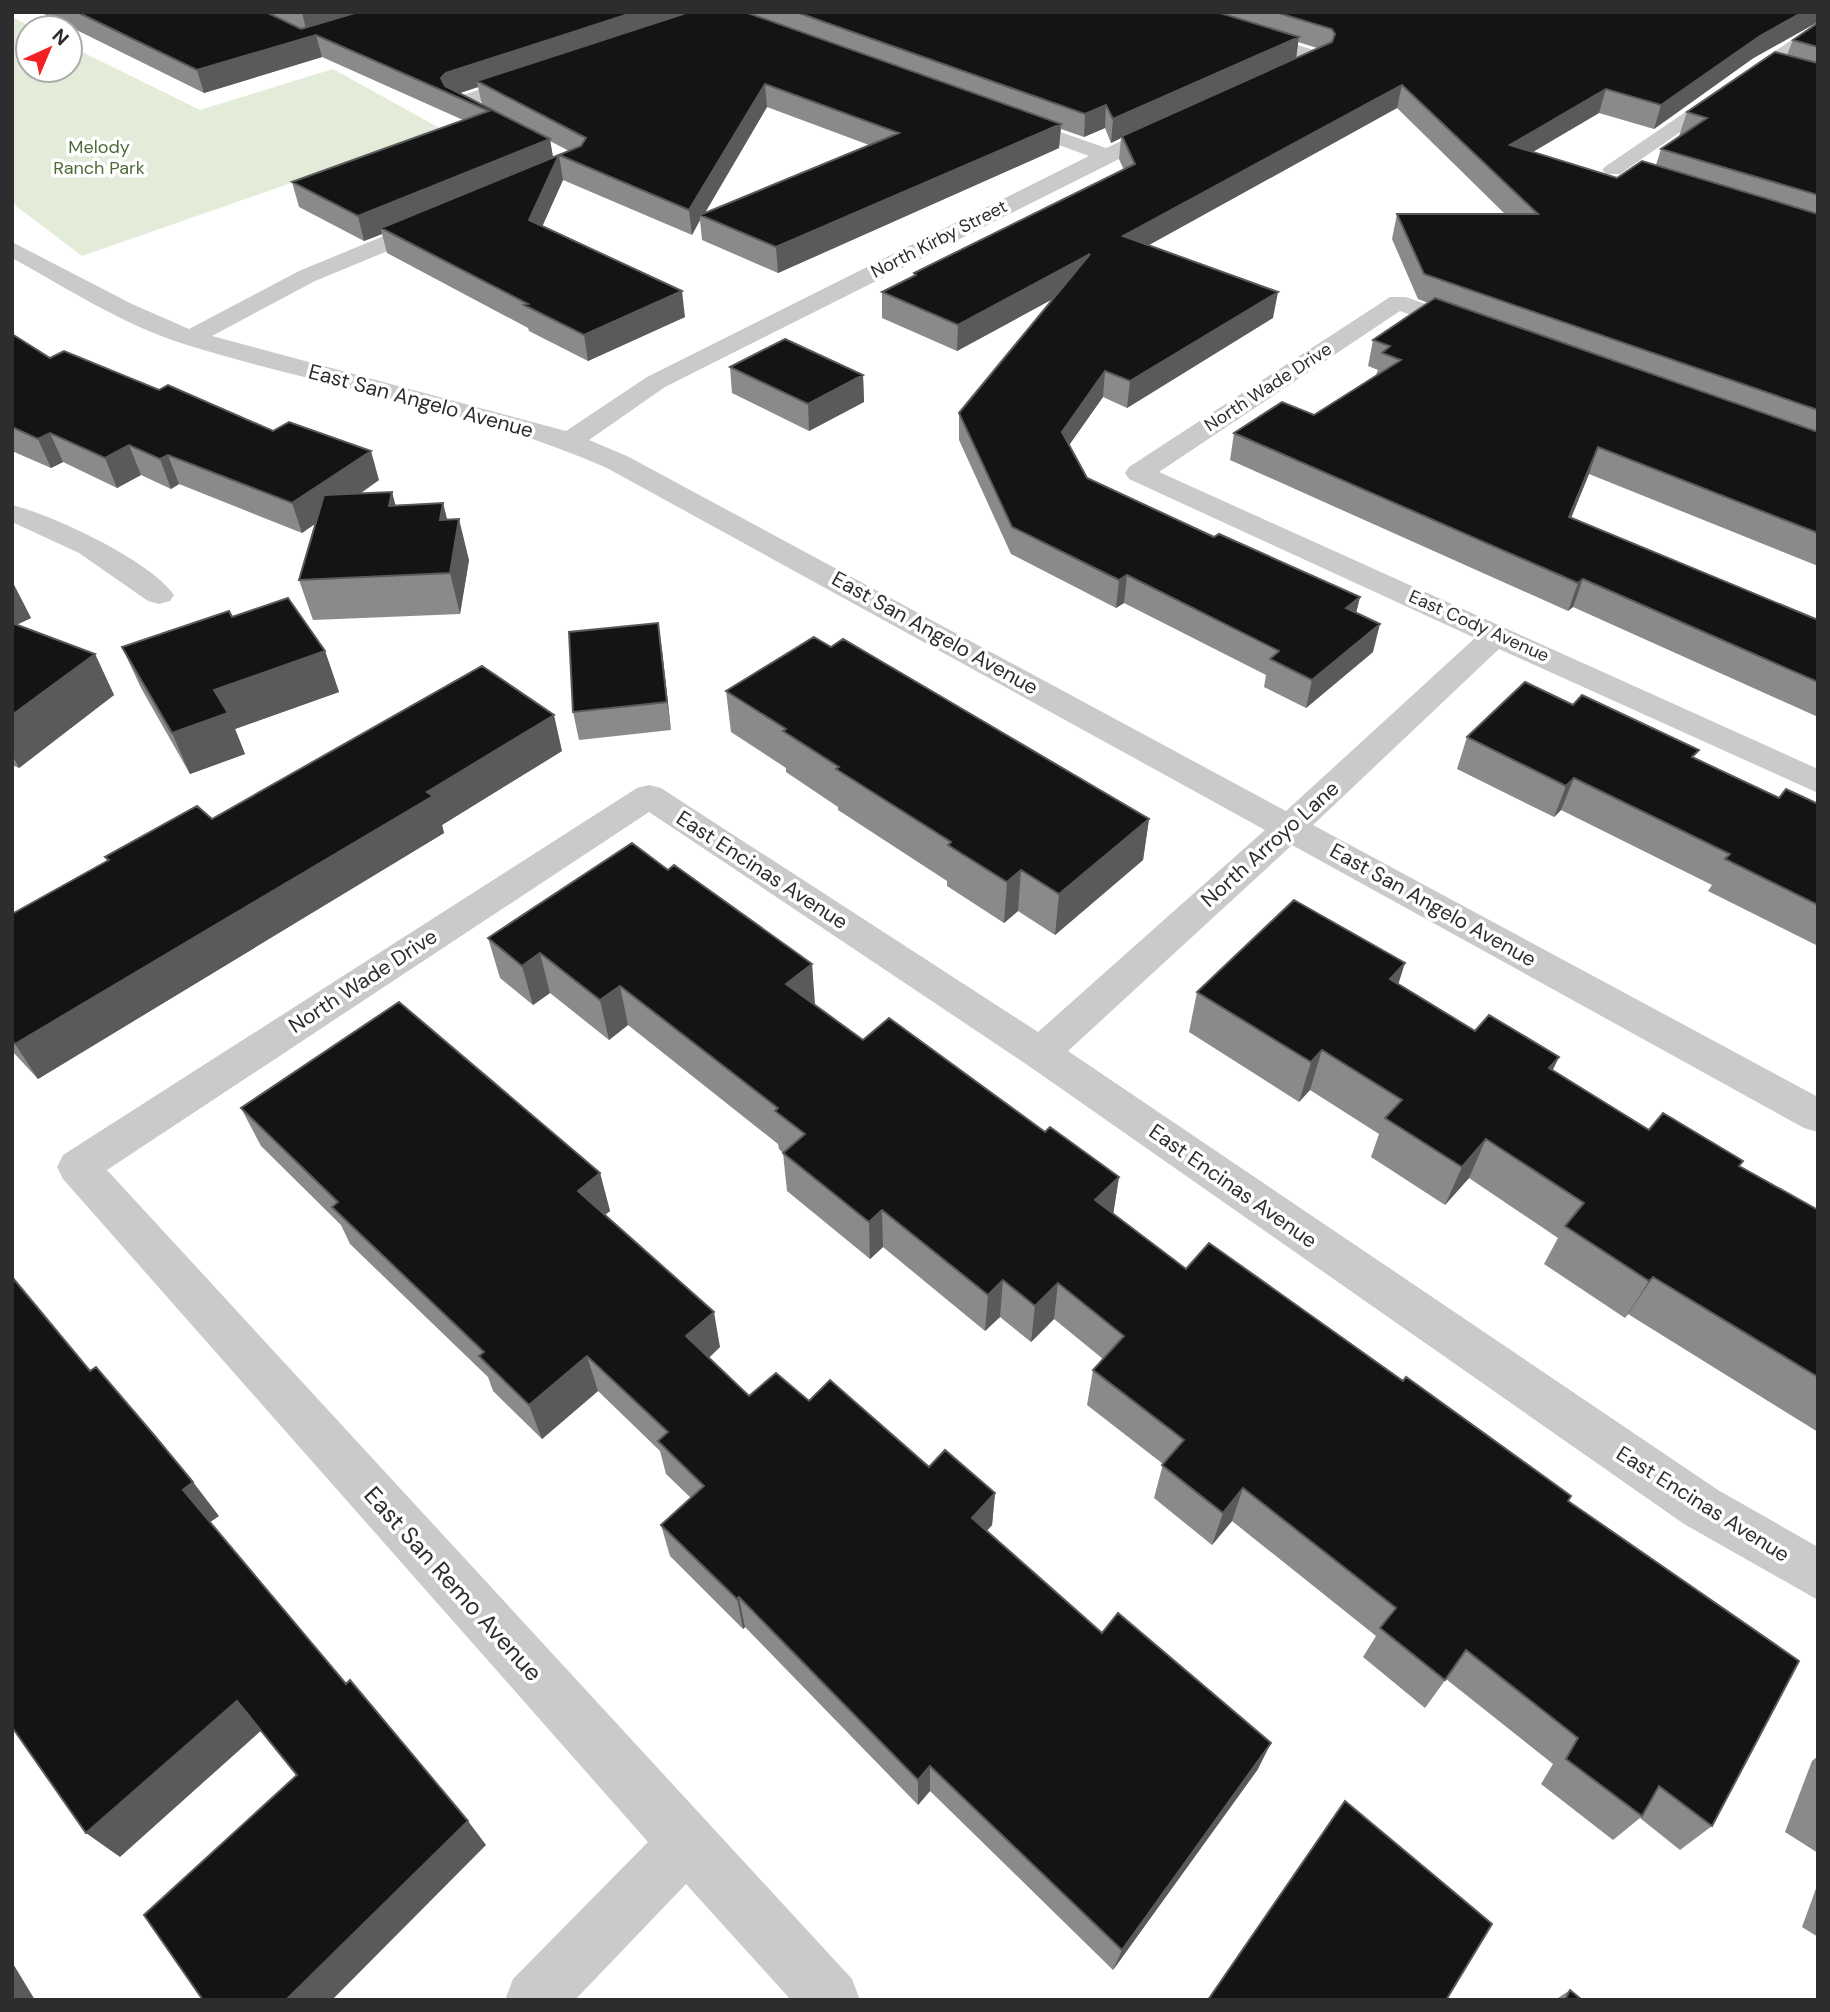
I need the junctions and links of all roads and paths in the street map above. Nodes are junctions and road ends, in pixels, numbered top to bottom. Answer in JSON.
{"nodes":[{"id":1,"x":1170,"y":12,"type":"edge"},
{"id":2,"x":1818,"y":27,"type":"edge"},
{"id":3,"x":1760,"y":65,"type":"junction"},
{"id":4,"x":1295,"y":70,"type":"edge"},
{"id":5,"x":1783,"y":71,"type":"edge"},
{"id":6,"x":550,"y":72,"type":"edge"},
{"id":7,"x":991,"y":113,"type":"edge"},
{"id":8,"x":482,"y":115,"type":"edge"},
{"id":9,"x":1194,"y":115,"type":"edge"},
{"id":10,"x":1107,"y":155,"type":"junction"},
{"id":11,"x":1638,"y":178,"type":"edge"},
{"id":12,"x":449,"y":217,"type":"edge"},
{"id":13,"x":12,"y":249,"type":"edge"},
{"id":14,"x":1490,"y":335,"type":"edge"},
{"id":15,"x":190,"y":338,"type":"junction"},
{"id":16,"x":569,"y":441,"type":"junction"},
{"id":17,"x":1139,"y":473,"type":"joint"},
{"id":18,"x":12,"y":513,"type":"edge"},
{"id":19,"x":159,"y":595,"type":"dead end"},
{"id":20,"x":1497,"y":634,"type":"junction"},
{"id":21,"x":1818,"y":782,"type":"edge"},
{"id":22,"x":649,"y":796,"type":"joint"},
{"id":23,"x":1290,"y":827,"type":"junction"},
{"id":24,"x":1040,"y":1053,"type":"junction"},
{"id":25,"x":1818,"y":1116,"type":"edge"},
{"id":26,"x":78,"y":1167,"type":"joint"},
{"id":27,"x":1818,"y":1575,"type":"edge"},
{"id":28,"x":686,"y":1843,"type":"junction"},
{"id":29,"x":534,"y":2000,"type":"edge"},
{"id":30,"x":831,"y":2000,"type":"edge"}],
"edges":[{"from":1,"to":4,"type":"street"},
{"from":2,"to":3,"type":"street"},
{"from":3,"to":5,"type":"street"},
{"from":3,"to":11,"type":"street"},
{"from":6,"to":8,"type":"street"},
{"from":7,"to":10,"type":"street"},
{"from":9,"to":10,"type":"street","name":"North Kirby Street"},
{"from":10,"to":16,"type":"street","name":"North Kirby Street"},
{"from":12,"to":15,"type":"street"},
{"from":13,"to":15,"type":"street","name":"East San Angelo Avenue"},
{"from":14,"to":17,"type":"street","name":"North Wade Drive"},
{"from":15,"to":16,"type":"street","name":"East San Angelo Avenue"},
{"from":16,"to":23,"type":"street","name":"East San Angelo Avenue"},
{"from":17,"to":20,"type":"street","name":"East Cody Avenue"},
{"from":18,"to":19,"type":"street"},
{"from":20,"to":21,"type":"street","name":"East Cody Avenue"},
{"from":20,"to":23,"type":"street","name":"North Arroyo Lane"},
{"from":22,"to":24,"type":"street","name":"East Encinas Avenue"},
{"from":22,"to":26,"type":"street","name":"North Wade Drive"},
{"from":23,"to":24,"type":"street","name":"North Arroyo Lane"},
{"from":23,"to":25,"type":"street","name":"East San Angelo Avenue"},
{"from":24,"to":27,"type":"street","name":"East Encinas Avenue"},
{"from":26,"to":28,"type":"street","name":"East San Remo Avenue"},
{"from":28,"to":29,"type":"street"},
{"from":28,"to":30,"type":"street","name":"East San Remo Avenue"}]}
